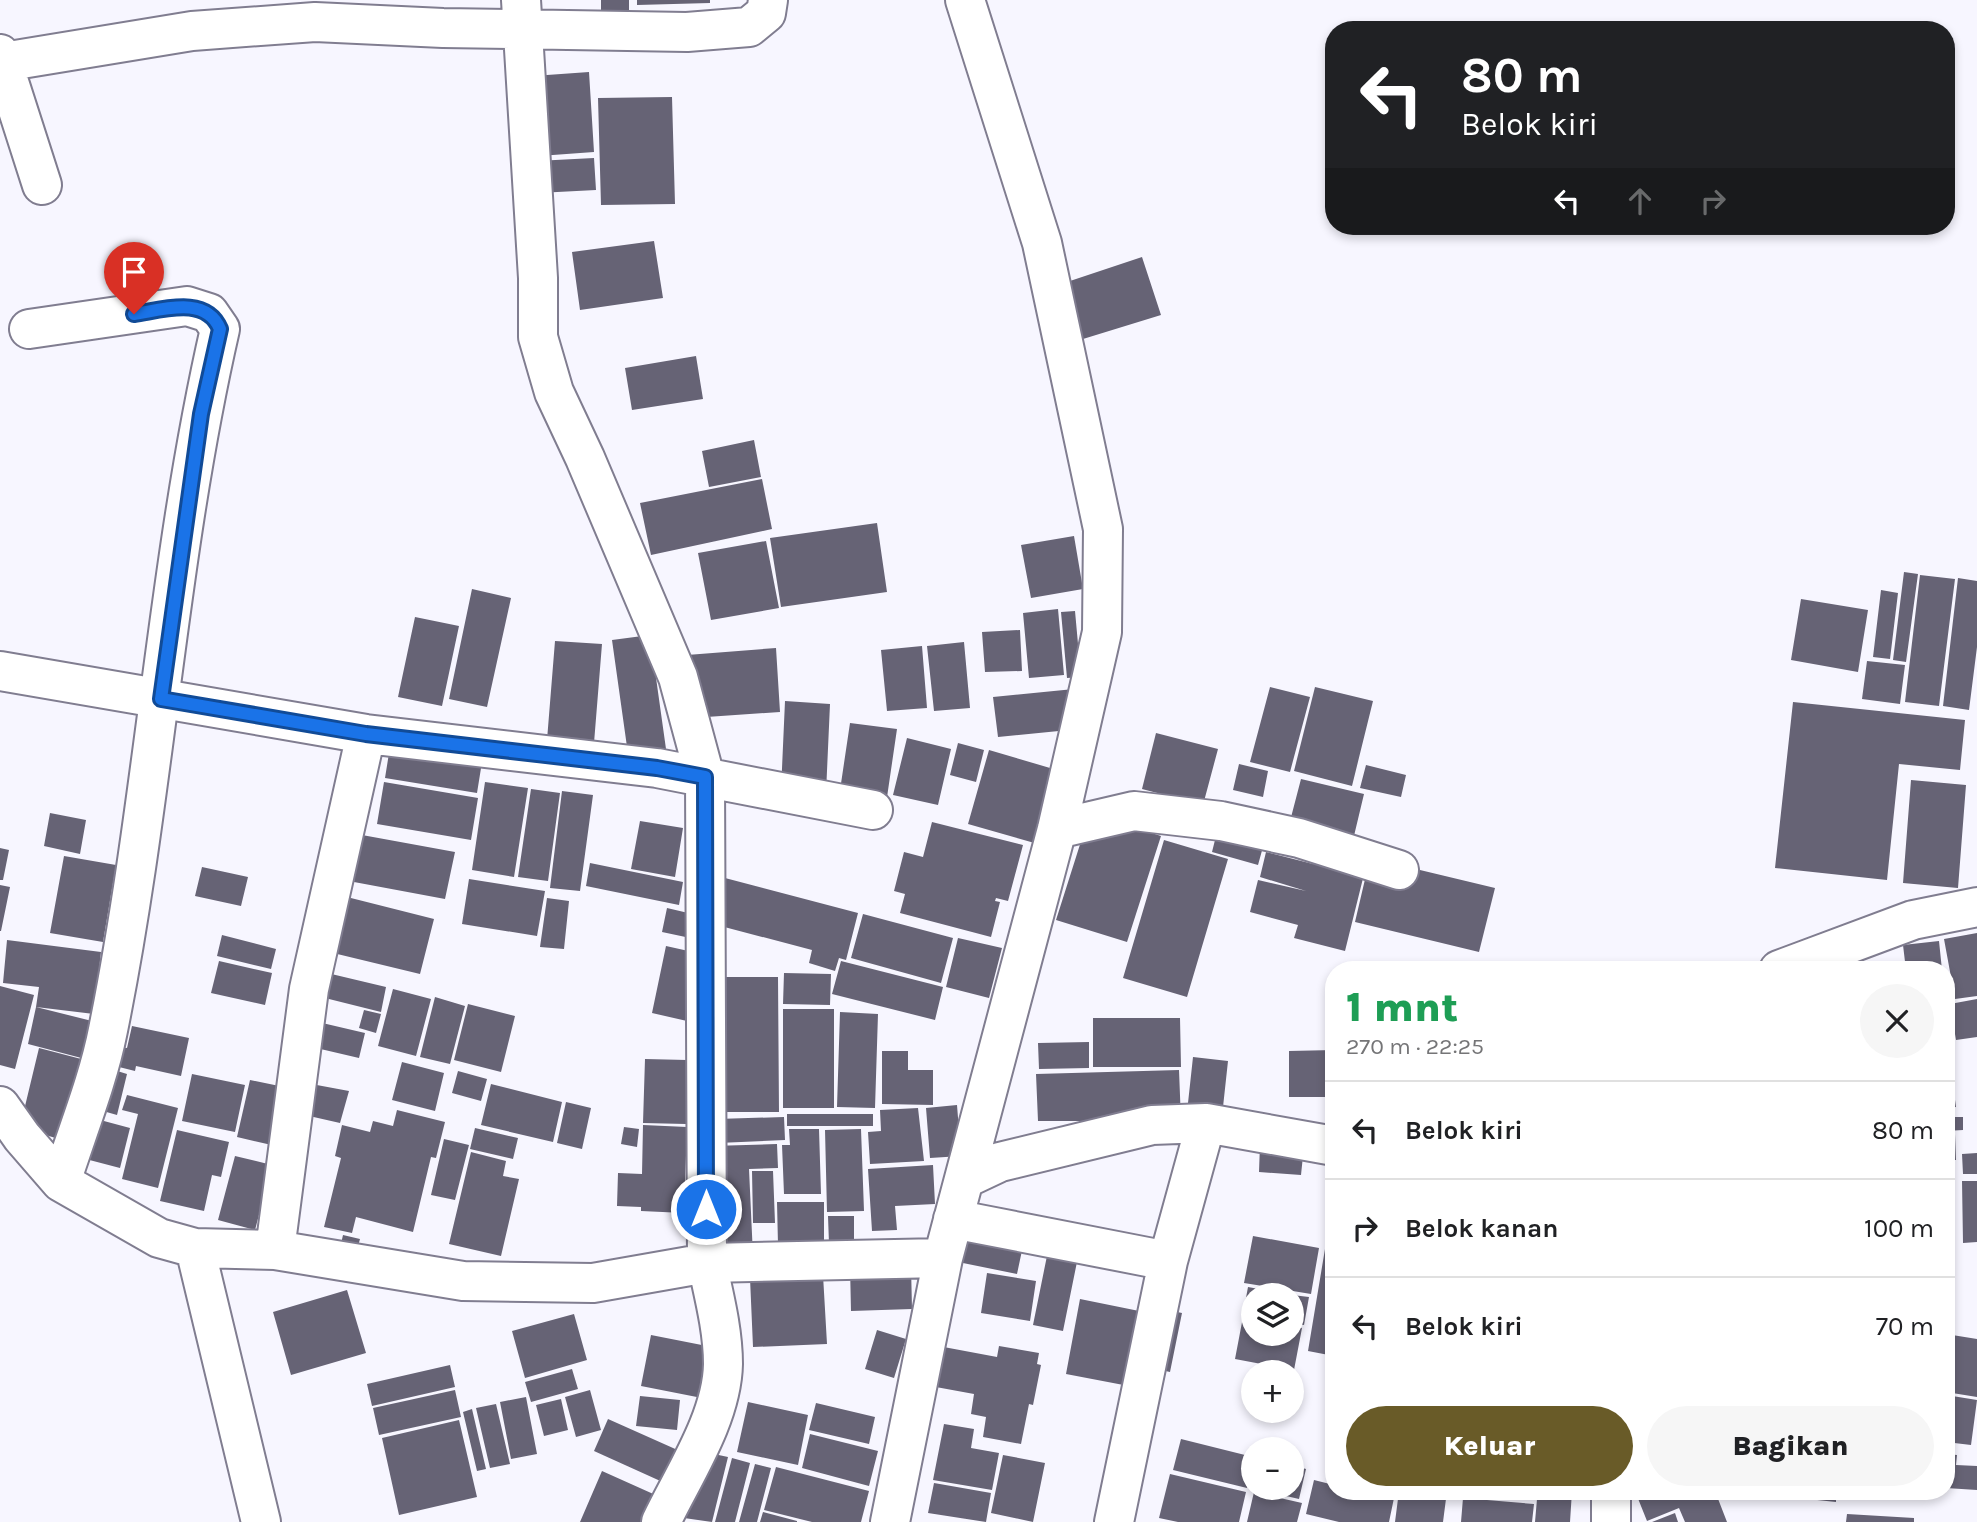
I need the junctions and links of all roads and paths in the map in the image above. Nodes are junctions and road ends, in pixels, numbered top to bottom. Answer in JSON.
{"nodes":[{"id":1,"x":768,"y":0,"type":"edge"},
{"id":2,"x":965,"y":0,"type":"edge"},
{"id":3,"x":522,"y":15,"type":"edge"},
{"id":4,"x":1,"y":58,"type":"edge"},
{"id":5,"x":42,"y":185,"type":"dead end"},
{"id":6,"x":29,"y":330,"type":"dead end"},
{"id":7,"x":0,"y":671,"type":"edge"},
{"id":8,"x":161,"y":699,"type":"junction"},
{"id":9,"x":366,"y":734,"type":"junction"},
{"id":10,"x":705,"y":777,"type":"junction"},
{"id":11,"x":873,"y":810,"type":"dead end"},
{"id":12,"x":1057,"y":829,"type":"junction"},
{"id":13,"x":1399,"y":870,"type":"dead end"},
{"id":14,"x":1977,"y":907,"type":"edge"},
{"id":15,"x":1803,"y":961,"type":"edge"},
{"id":16,"x":0,"y":1106,"type":"edge"},
{"id":17,"x":1206,"y":1123,"type":"junction"},
{"id":18,"x":1325,"y":1144,"type":"edge"},
{"id":19,"x":964,"y":1179,"type":"junction"},
{"id":20,"x":61,"y":1182,"type":"junction"},
{"id":21,"x":953,"y":1219,"type":"junction"},
{"id":22,"x":195,"y":1248,"type":"junction"},
{"id":23,"x":275,"y":1250,"type":"junction"},
{"id":24,"x":943,"y":1258,"type":"junction"},
{"id":25,"x":1168,"y":1261,"type":"junction"},
{"id":26,"x":707,"y":1263,"type":"junction"},
{"id":27,"x":1611,"y":1500,"type":"edge"},
{"id":28,"x":261,"y":1522,"type":"edge"},
{"id":29,"x":661,"y":1522,"type":"edge"},
{"id":30,"x":890,"y":1522,"type":"edge"},
{"id":31,"x":1114,"y":1522,"type":"edge"},
{"id":32,"x":1611,"y":1522,"type":"edge"}],
"edges":[{"from":1,"to":3,"type":"street"},
{"from":2,"to":12,"type":"street"},
{"from":3,"to":4,"type":"street"},
{"from":3,"to":10,"type":"street"},
{"from":4,"to":5,"type":"street"},
{"from":6,"to":8,"type":"street"},
{"from":7,"to":8,"type":"street"},
{"from":8,"to":9,"type":"street"},
{"from":8,"to":20,"type":"street"},
{"from":9,"to":10,"type":"street"},
{"from":9,"to":23,"type":"street"},
{"from":10,"to":11,"type":"street"},
{"from":10,"to":26,"type":"street"},
{"from":12,"to":13,"type":"street"},
{"from":12,"to":19,"type":"street"},
{"from":14,"to":15,"type":"street"},
{"from":16,"to":20,"type":"street"},
{"from":17,"to":18,"type":"street"},
{"from":17,"to":19,"type":"street"},
{"from":17,"to":25,"type":"street"},
{"from":19,"to":21,"type":"street"},
{"from":20,"to":22,"type":"street"},
{"from":21,"to":24,"type":"street"},
{"from":21,"to":25,"type":"street"},
{"from":22,"to":23,"type":"street"},
{"from":22,"to":28,"type":"street"},
{"from":23,"to":26,"type":"street"},
{"from":24,"to":26,"type":"street"},
{"from":24,"to":30,"type":"street"},
{"from":25,"to":31,"type":"street"},
{"from":26,"to":29,"type":"street"},
{"from":27,"to":32,"type":"street"}]}
